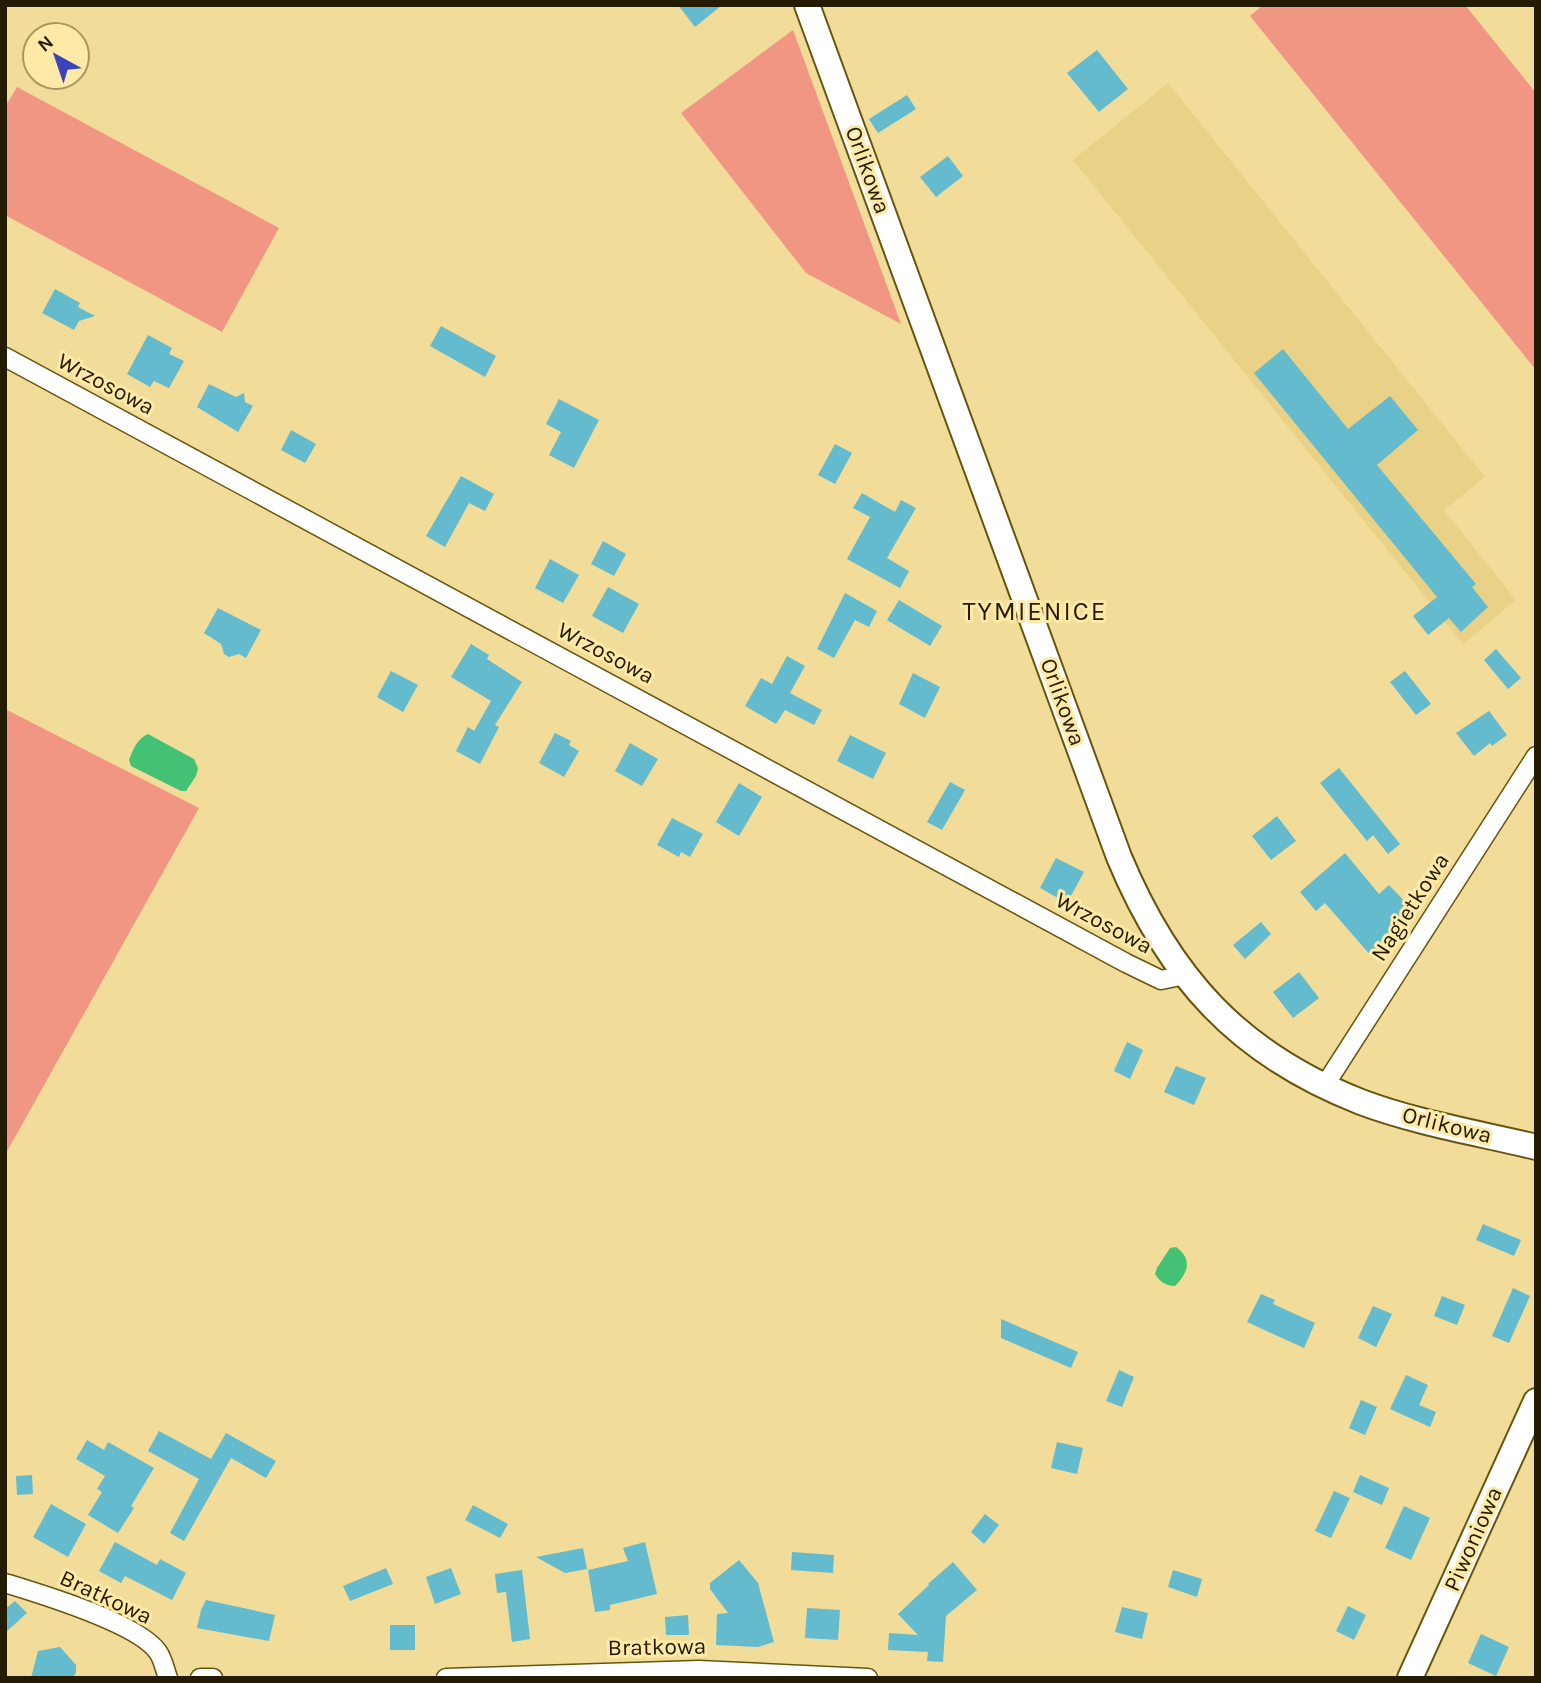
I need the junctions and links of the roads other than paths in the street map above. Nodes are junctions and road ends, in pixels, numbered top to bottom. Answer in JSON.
{"nodes":[{"id":1,"x":807,"y":5,"type":"edge"},
{"id":2,"x":5,"y":357,"type":"edge"},
{"id":3,"x":1536,"y":756,"type":"edge"},
{"id":4,"x":1185,"y":975,"type":"junction"},
{"id":5,"x":1325,"y":1085,"type":"junction"},
{"id":6,"x":1536,"y":1147,"type":"edge"},
{"id":7,"x":1536,"y":1401,"type":"edge"},
{"id":8,"x":5,"y":1583,"type":"edge"},
{"id":9,"x":168,"y":1678,"type":"edge"},
{"id":10,"x":200,"y":1678,"type":"edge"},
{"id":11,"x":213,"y":1678,"type":"edge"},
{"id":12,"x":446,"y":1678,"type":"edge"},
{"id":13,"x":868,"y":1678,"type":"edge"},
{"id":14,"x":1410,"y":1678,"type":"edge"}],
"edges":[{"from":1,"to":4,"type":"street","name":"Orlikowa"},
{"from":2,"to":4,"type":"street","name":"Wrzosowa"},
{"from":3,"to":5,"type":"street","name":"Nagietkowa"},
{"from":4,"to":5,"type":"street","name":"Orlikowa"},
{"from":5,"to":6,"type":"street","name":"Orlikowa"},
{"from":7,"to":14,"type":"street","name":"Piwoniowa"},
{"from":8,"to":9,"type":"street","name":"Bratkowa"},
{"from":10,"to":11,"type":"street"},
{"from":12,"to":13,"type":"street","name":"Bratkowa"}]}
